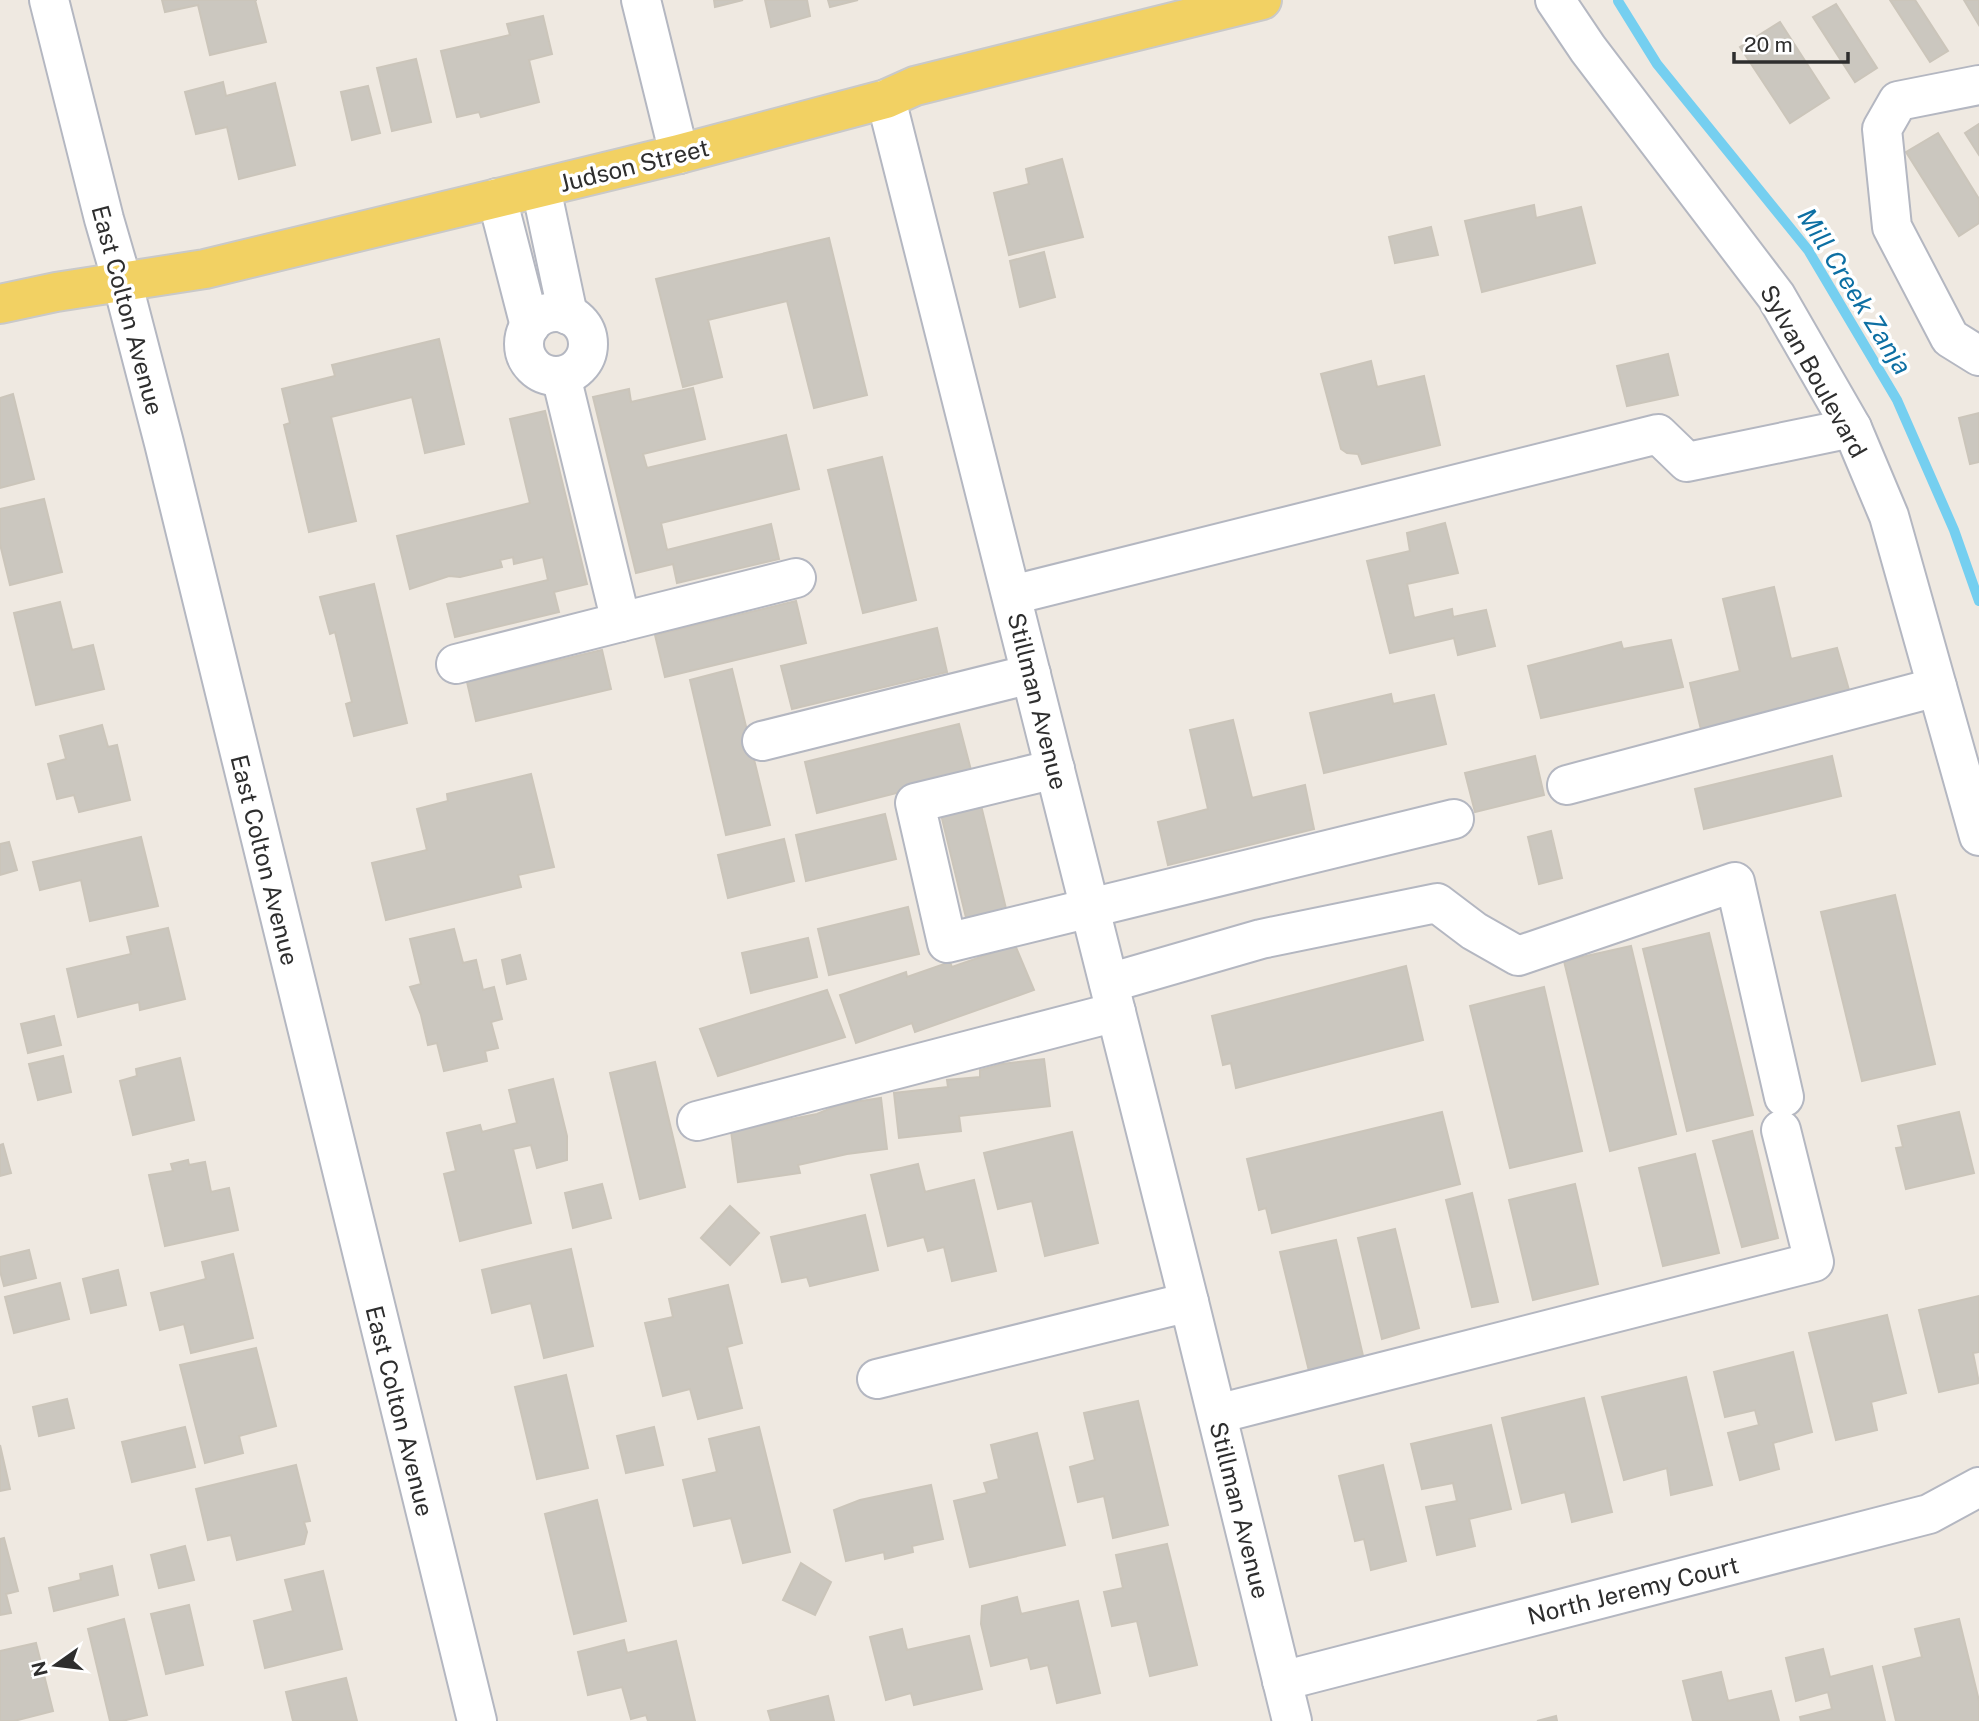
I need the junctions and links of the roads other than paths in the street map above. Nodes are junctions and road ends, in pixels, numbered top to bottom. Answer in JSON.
{"nodes":[{"id":1,"x":49,"y":0,"type":"edge"},
{"id":2,"x":640,"y":0,"type":"edge"},
{"id":3,"x":1262,"y":0,"type":"edge"},
{"id":4,"x":1555,"y":0,"type":"edge"},
{"id":5,"x":1979,"y":85,"type":"edge"},
{"id":6,"x":886,"y":99,"type":"junction"},
{"id":7,"x":679,"y":154,"type":"junction"},
{"id":8,"x":541,"y":188,"type":"junction"},
{"id":9,"x":497,"y":198,"type":"junction"},
{"id":10,"x":122,"y":281,"type":"junction"},
{"id":11,"x":0,"y":304,"type":"edge"},
{"id":12,"x":568,"y":315,"type":"junction"},
{"id":13,"x":530,"y":326,"type":"junction"},
{"id":14,"x":1979,"y":356,"type":"edge"},
{"id":15,"x":561,"y":376,"type":"junction"},
{"id":16,"x":1852,"y":428,"type":"junction"},
{"id":17,"x":796,"y":578,"type":"dead end"},
{"id":18,"x":1012,"y":595,"type":"junction"},
{"id":19,"x":621,"y":622,"type":"junction"},
{"id":20,"x":456,"y":664,"type":"dead end"},
{"id":21,"x":1031,"y":674,"type":"junction"},
{"id":22,"x":1937,"y":687,"type":"junction"},
{"id":23,"x":762,"y":741,"type":"dead end"},
{"id":24,"x":1055,"y":769,"type":"junction"},
{"id":25,"x":1567,"y":785,"type":"dead end"},
{"id":26,"x":1454,"y":819,"type":"dead end"},
{"id":27,"x":1979,"y":836,"type":"edge"},
{"id":28,"x":1090,"y":909,"type":"junction"},
{"id":29,"x":1113,"y":998,"type":"junction"},
{"id":30,"x":697,"y":1121,"type":"dead end"},
{"id":31,"x":1189,"y":1302,"type":"junction"},
{"id":32,"x":877,"y":1379,"type":"dead end"},
{"id":33,"x":1217,"y":1414,"type":"junction"},
{"id":34,"x":1979,"y":1487,"type":"edge"},
{"id":35,"x":1282,"y":1681,"type":"junction"},
{"id":36,"x":1288,"y":1720,"type":"edge"},
{"id":37,"x":477,"y":1721,"type":"edge"}],
"edges":[{"from":1,"to":10,"type":"street","name":"East Colton Avenue"},
{"from":2,"to":7,"type":"street"},
{"from":3,"to":6,"type":"main road","name":"Judson Street"},
{"from":4,"to":16,"type":"street","name":"Sylvan Boulevard"},
{"from":5,"to":14,"type":"street"},
{"from":6,"to":7,"type":"main road","name":"Judson Street"},
{"from":6,"to":18,"type":"street","name":"Stillman Avenue"},
{"from":7,"to":8,"type":"main road","name":"Judson Street"},
{"from":8,"to":9,"type":"main road","name":"Judson Street"},
{"from":8,"to":12,"type":"street"},
{"from":9,"to":10,"type":"main road","name":"Judson Street"},
{"from":9,"to":13,"type":"street"},
{"from":10,"to":11,"type":"main road","name":"Judson Street"},
{"from":10,"to":37,"type":"street","name":"East Colton Avenue"},
{"from":12,"to":13,"type":"street"},
{"from":12,"to":15,"type":"street"},
{"from":13,"to":15,"type":"street"},
{"from":15,"to":19,"type":"street"},
{"from":16,"to":18,"type":"street"},
{"from":16,"to":22,"type":"street","name":"Sylvan Boulevard"},
{"from":17,"to":19,"type":"street"},
{"from":18,"to":21,"type":"street","name":"Stillman Avenue"},
{"from":19,"to":20,"type":"street"},
{"from":21,"to":23,"type":"street"},
{"from":21,"to":24,"type":"street","name":"Stillman Avenue"},
{"from":22,"to":25,"type":"street"},
{"from":22,"to":27,"type":"street","name":"Sylvan Boulevard"},
{"from":24,"to":28,"type":"street","name":"Stillman Avenue"},
{"from":24,"to":28,"type":"street"},
{"from":26,"to":28,"type":"street"},
{"from":28,"to":29,"type":"street","name":"Stillman Avenue"},
{"from":29,"to":30,"type":"street"},
{"from":29,"to":31,"type":"street","name":"Stillman Avenue"},
{"from":29,"to":33,"type":"street"},
{"from":31,"to":32,"type":"street"},
{"from":31,"to":33,"type":"street","name":"Stillman Avenue"},
{"from":33,"to":35,"type":"street","name":"Stillman Avenue"},
{"from":34,"to":35,"type":"street","name":"North Jeremy Court"},
{"from":35,"to":36,"type":"street","name":"Stillman Avenue"}]}
